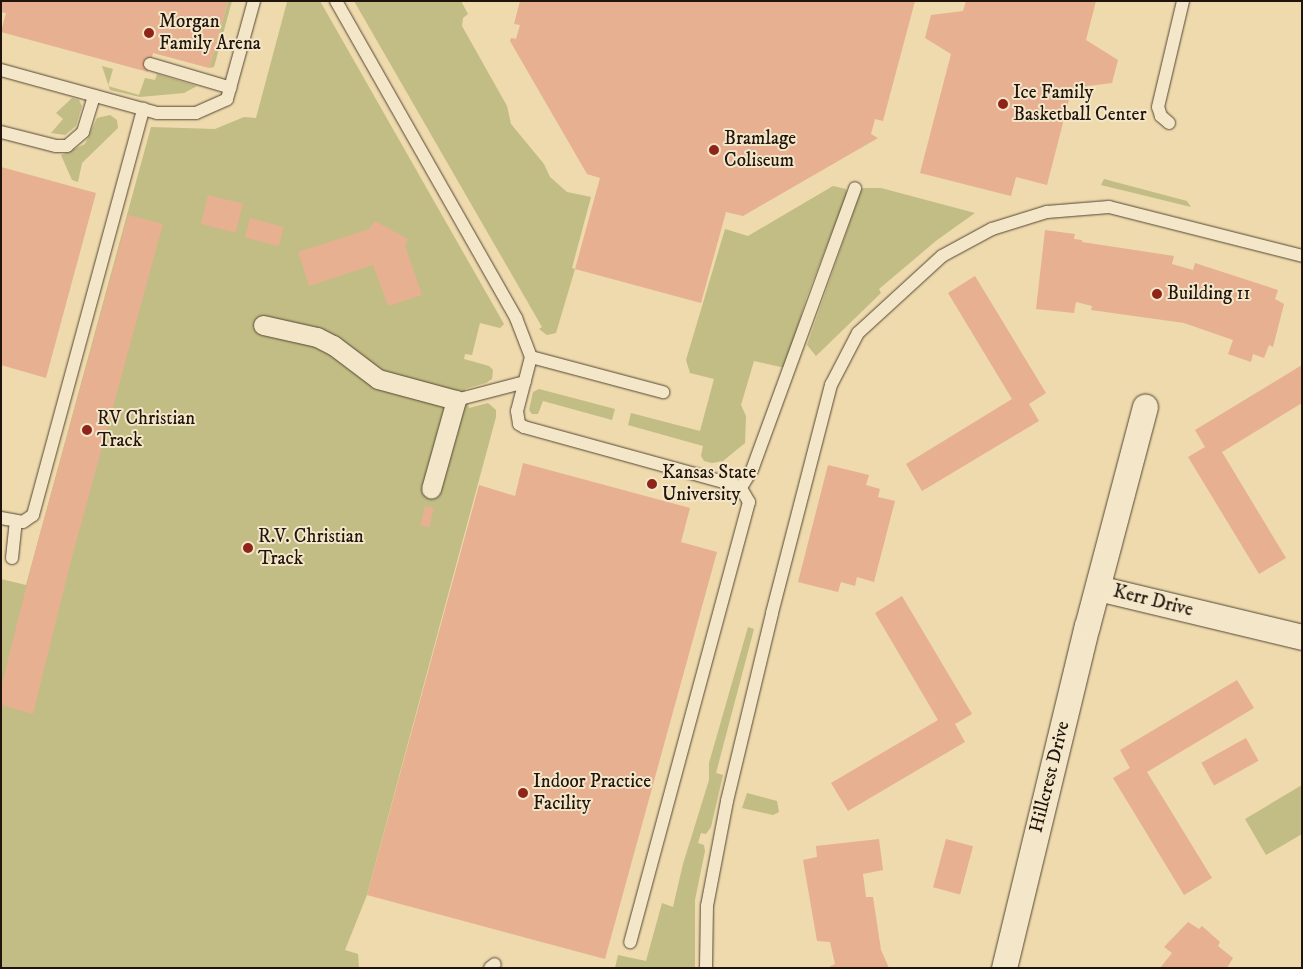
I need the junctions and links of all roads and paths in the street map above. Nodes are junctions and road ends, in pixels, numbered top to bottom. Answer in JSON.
{"nodes":[{"id":1,"x":254,"y":1,"type":"edge"},
{"id":2,"x":336,"y":1,"type":"edge"},
{"id":3,"x":1183,"y":1,"type":"edge"},
{"id":4,"x":150,"y":64,"type":"dead end"},
{"id":5,"x":1,"y":70,"type":"edge"},
{"id":6,"x":231,"y":88,"type":"junction"},
{"id":7,"x":94,"y":96,"type":"junction"},
{"id":8,"x":143,"y":109,"type":"junction"},
{"id":9,"x":1169,"y":123,"type":"dead end"},
{"id":10,"x":1,"y":132,"type":"edge"},
{"id":11,"x":855,"y":188,"type":"dead end"},
{"id":12,"x":1302,"y":256,"type":"edge"},
{"id":13,"x":263,"y":325,"type":"dead end"},
{"id":14,"x":531,"y":357,"type":"junction"},
{"id":15,"x":525,"y":382,"type":"junction"},
{"id":16,"x":663,"y":392,"type":"dead end"},
{"id":17,"x":456,"y":400,"type":"junction"},
{"id":18,"x":1145,"y":407,"type":"dead end"},
{"id":19,"x":431,"y":489,"type":"dead end"},
{"id":20,"x":740,"y":489,"type":"junction"},
{"id":21,"x":1,"y":518,"type":"edge"},
{"id":22,"x":16,"y":522,"type":"junction"},
{"id":23,"x":7,"y":544,"type":"edge"},
{"id":24,"x":12,"y":558,"type":"dead end"},
{"id":25,"x":1098,"y":588,"type":"junction"},
{"id":26,"x":1302,"y":637,"type":"edge"},
{"id":27,"x":630,"y":942,"type":"dead end"},
{"id":28,"x":706,"y":968,"type":"edge"},
{"id":29,"x":1004,"y":968,"type":"edge"}],
"edges":[{"from":1,"to":6,"type":"lane"},
{"from":2,"to":14,"type":"lane"},
{"from":3,"to":9,"type":"lane"},
{"from":4,"to":6,"type":"lane"},
{"from":5,"to":7,"type":"lane"},
{"from":6,"to":8,"type":"lane"},
{"from":7,"to":8,"type":"lane"},
{"from":7,"to":10,"type":"lane"},
{"from":8,"to":22,"type":"lane"},
{"from":11,"to":20,"type":"lane"},
{"from":12,"to":28,"type":"lane"},
{"from":13,"to":17,"type":"street"},
{"from":14,"to":15,"type":"lane"},
{"from":14,"to":16,"type":"lane"},
{"from":15,"to":17,"type":"lane"},
{"from":15,"to":20,"type":"lane"},
{"from":17,"to":19,"type":"street"},
{"from":18,"to":25,"type":"street","name":"Kerr Drive"},
{"from":20,"to":27,"type":"lane"},
{"from":21,"to":22,"type":"lane"},
{"from":22,"to":23,"type":"lane"},
{"from":23,"to":24,"type":"lane"},
{"from":25,"to":26,"type":"street","name":"Kerr Drive"},
{"from":25,"to":29,"type":"street","name":"Hillcrest Drive"}]}
